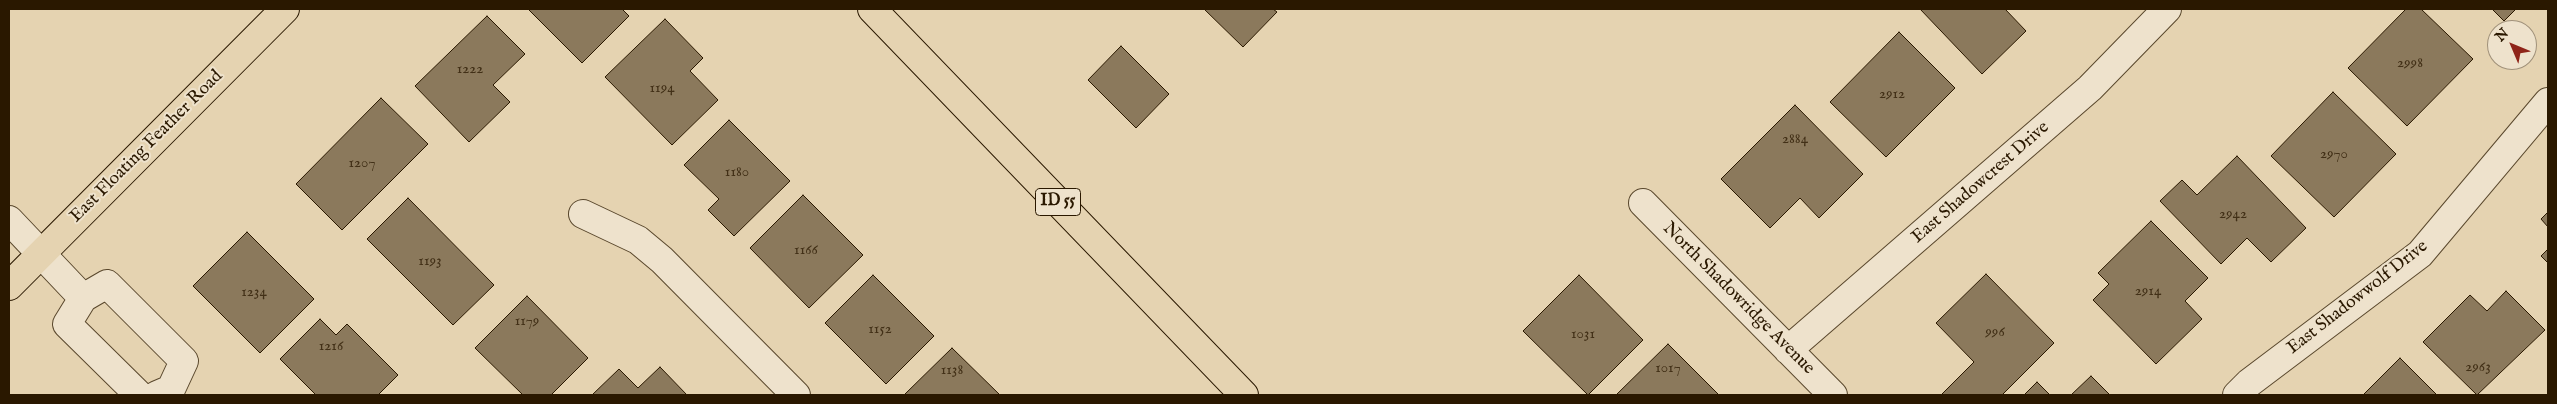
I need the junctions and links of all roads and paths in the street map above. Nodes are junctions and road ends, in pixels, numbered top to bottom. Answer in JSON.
{"nodes":[{"id":1,"x":285,"y":9,"type":"edge"},
{"id":2,"x":872,"y":9,"type":"edge"},
{"id":3,"x":2167,"y":9,"type":"edge"},
{"id":4,"x":2548,"y":102,"type":"edge"},
{"id":5,"x":1643,"y":203,"type":"dead end"},
{"id":6,"x":583,"y":214,"type":"dead end"},
{"id":7,"x":9,"y":220,"type":"edge"},
{"id":8,"x":41,"y":254,"type":"junction"},
{"id":9,"x":9,"y":286,"type":"edge"},
{"id":10,"x":83,"y":298,"type":"junction"},
{"id":11,"x":1788,"y":350,"type":"junction"},
{"id":12,"x":168,"y":393,"type":"edge"},
{"id":13,"x":138,"y":395,"type":"edge"},
{"id":14,"x":796,"y":395,"type":"edge"},
{"id":15,"x":1244,"y":395,"type":"edge"},
{"id":16,"x":1832,"y":395,"type":"edge"},
{"id":17,"x":2237,"y":395,"type":"edge"}],
"edges":[{"from":1,"to":8,"type":"main road","name":"East Floating Feather Road"},
{"from":2,"to":15,"type":"main road","number":"ID 55"},
{"from":3,"to":11,"type":"street","name":"East Shadowcrest Drive"},
{"from":4,"to":17,"type":"street","name":"East Shadowwolf Drive"},
{"from":5,"to":11,"type":"street","name":"North Shadowridge Avenue"},
{"from":6,"to":14,"type":"street"},
{"from":7,"to":8,"type":"street"},
{"from":8,"to":9,"type":"main road","name":"East Floating Feather Road"},
{"from":8,"to":10,"type":"street"},
{"from":10,"to":12,"type":"street"},
{"from":10,"to":13,"type":"street"},
{"from":11,"to":16,"type":"street","name":"North Shadowridge Avenue"}]}
